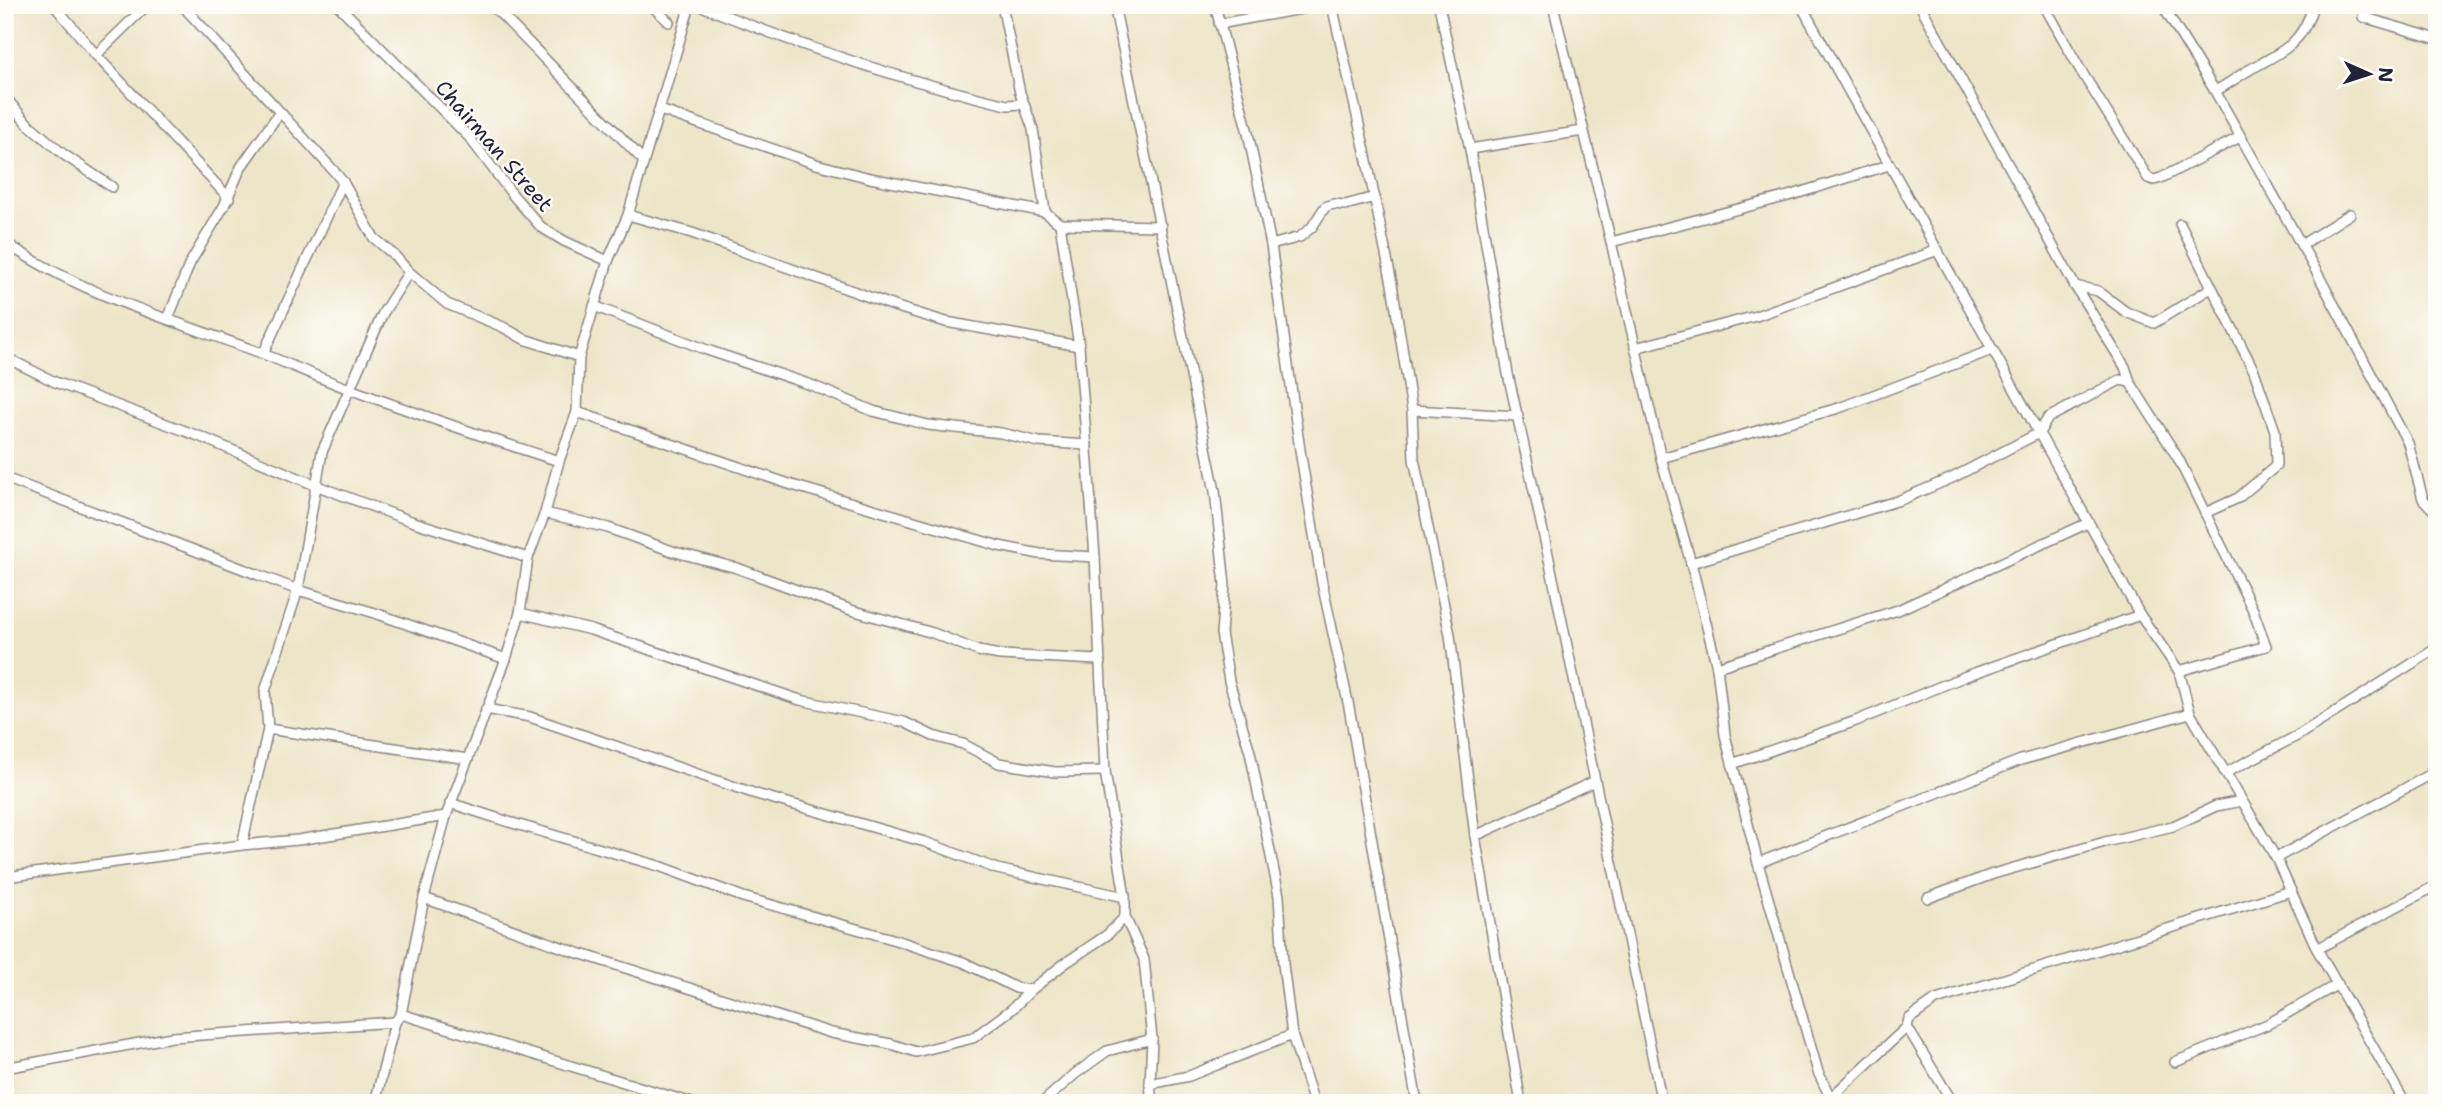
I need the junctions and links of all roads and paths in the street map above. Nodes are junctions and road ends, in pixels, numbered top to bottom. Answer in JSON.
{"nodes":[{"id":1,"x":54,"y":5,"type":"edge"},
{"id":2,"x":147,"y":5,"type":"edge"},
{"id":3,"x":182,"y":5,"type":"edge"},
{"id":4,"x":338,"y":5,"type":"edge"},
{"id":5,"x":492,"y":5,"type":"edge"},
{"id":6,"x":651,"y":5,"type":"edge"},
{"id":7,"x":690,"y":5,"type":"edge"},
{"id":8,"x":699,"y":5,"type":"edge"},
{"id":9,"x":1002,"y":5,"type":"edge"},
{"id":10,"x":1114,"y":5,"type":"edge"},
{"id":11,"x":1215,"y":5,"type":"edge"},
{"id":12,"x":1322,"y":5,"type":"edge"},
{"id":13,"x":1332,"y":5,"type":"edge"},
{"id":14,"x":1439,"y":5,"type":"edge"},
{"id":15,"x":1553,"y":5,"type":"edge"},
{"id":16,"x":1801,"y":5,"type":"edge"},
{"id":17,"x":1920,"y":5,"type":"edge"},
{"id":18,"x":2044,"y":5,"type":"edge"},
{"id":19,"x":2162,"y":5,"type":"edge"},
{"id":20,"x":2313,"y":5,"type":"edge"},
{"id":21,"x":2363,"y":17,"type":"dead end"},
{"id":22,"x":669,"y":22,"type":"dead end"},
{"id":23,"x":1219,"y":24,"type":"junction"},
{"id":24,"x":2437,"y":39,"type":"edge"},
{"id":25,"x":96,"y":55,"type":"junction"},
{"id":26,"x":2215,"y":91,"type":"junction"},
{"id":27,"x":5,"y":97,"type":"edge"},
{"id":28,"x":1024,"y":104,"type":"junction"},
{"id":29,"x":660,"y":110,"type":"junction"},
{"id":30,"x":279,"y":112,"type":"junction"},
{"id":31,"x":1583,"y":131,"type":"junction"},
{"id":32,"x":2240,"y":137,"type":"junction"},
{"id":33,"x":1470,"y":149,"type":"junction"},
{"id":34,"x":644,"y":161,"type":"junction"},
{"id":35,"x":1889,"y":165,"type":"junction"},
{"id":36,"x":343,"y":182,"type":"junction"},
{"id":37,"x":112,"y":187,"type":"dead end"},
{"id":38,"x":1375,"y":197,"type":"junction"},
{"id":39,"x":229,"y":198,"type":"junction"},
{"id":40,"x":1045,"y":212,"type":"junction"},
{"id":41,"x":2350,"y":214,"type":"dead end"},
{"id":42,"x":628,"y":215,"type":"junction"},
{"id":43,"x":1060,"y":224,"type":"junction"},
{"id":44,"x":2180,"y":224,"type":"dead end"},
{"id":45,"x":1161,"y":226,"type":"junction"},
{"id":46,"x":5,"y":242,"type":"edge"},
{"id":47,"x":1611,"y":242,"type":"junction"},
{"id":48,"x":1272,"y":245,"type":"junction"},
{"id":49,"x":2301,"y":245,"type":"junction"},
{"id":50,"x":1938,"y":250,"type":"junction"},
{"id":51,"x":608,"y":261,"type":"junction"},
{"id":52,"x":408,"y":272,"type":"junction"},
{"id":53,"x":2075,"y":286,"type":"junction"},
{"id":54,"x":2211,"y":288,"type":"junction"},
{"id":55,"x":594,"y":306,"type":"junction"},
{"id":56,"x":168,"y":319,"type":"junction"},
{"id":57,"x":1079,"y":346,"type":"junction"},
{"id":58,"x":1635,"y":348,"type":"junction"},
{"id":59,"x":1992,"y":350,"type":"junction"},
{"id":60,"x":263,"y":354,"type":"junction"},
{"id":61,"x":5,"y":357,"type":"edge"},
{"id":62,"x":579,"y":357,"type":"junction"},
{"id":63,"x":2130,"y":382,"type":"junction"},
{"id":64,"x":349,"y":389,"type":"junction"},
{"id":65,"x":1412,"y":410,"type":"junction"},
{"id":66,"x":577,"y":412,"type":"junction"},
{"id":67,"x":1518,"y":416,"type":"junction"},
{"id":68,"x":2039,"y":433,"type":"junction"},
{"id":69,"x":1087,"y":445,"type":"junction"},
{"id":70,"x":1661,"y":458,"type":"junction"},
{"id":71,"x":559,"y":461,"type":"junction"},
{"id":72,"x":5,"y":478,"type":"edge"},
{"id":73,"x":315,"y":485,"type":"junction"},
{"id":74,"x":545,"y":513,"type":"junction"},
{"id":75,"x":2205,"y":513,"type":"junction"},
{"id":76,"x":2437,"y":514,"type":"edge"},
{"id":77,"x":2088,"y":523,"type":"junction"},
{"id":78,"x":1095,"y":557,"type":"junction"},
{"id":79,"x":528,"y":558,"type":"junction"},
{"id":80,"x":1691,"y":563,"type":"junction"},
{"id":81,"x":298,"y":590,"type":"junction"},
{"id":82,"x":520,"y":613,"type":"junction"},
{"id":83,"x":2140,"y":615,"type":"junction"},
{"id":84,"x":2437,"y":648,"type":"edge"},
{"id":85,"x":506,"y":659,"type":"junction"},
{"id":86,"x":1098,"y":660,"type":"junction"},
{"id":87,"x":1717,"y":667,"type":"junction"},
{"id":88,"x":2179,"y":671,"type":"junction"},
{"id":89,"x":486,"y":709,"type":"junction"},
{"id":90,"x":2190,"y":713,"type":"junction"},
{"id":91,"x":268,"y":729,"type":"junction"},
{"id":92,"x":468,"y":759,"type":"junction"},
{"id":93,"x":1732,"y":764,"type":"junction"},
{"id":94,"x":1105,"y":771,"type":"junction"},
{"id":95,"x":2437,"y":771,"type":"edge"},
{"id":96,"x":2225,"y":773,"type":"junction"},
{"id":97,"x":1595,"y":781,"type":"junction"},
{"id":98,"x":2242,"y":801,"type":"junction"},
{"id":99,"x":450,"y":803,"type":"junction"},
{"id":100,"x":446,"y":817,"type":"junction"},
{"id":101,"x":1475,"y":836,"type":"junction"},
{"id":102,"x":242,"y":845,"type":"junction"},
{"id":103,"x":2276,"y":858,"type":"junction"},
{"id":104,"x":1758,"y":863,"type":"junction"},
{"id":105,"x":5,"y":877,"type":"edge"},
{"id":106,"x":2437,"y":885,"type":"edge"},
{"id":107,"x":2291,"y":891,"type":"junction"},
{"id":108,"x":1125,"y":897,"type":"junction"},
{"id":109,"x":424,"y":898,"type":"junction"},
{"id":110,"x":1928,"y":898,"type":"dead end"},
{"id":111,"x":1125,"y":917,"type":"junction"},
{"id":112,"x":2318,"y":949,"type":"junction"},
{"id":113,"x":2338,"y":984,"type":"junction"},
{"id":114,"x":1031,"y":990,"type":"junction"},
{"id":115,"x":398,"y":1018,"type":"junction"},
{"id":116,"x":1906,"y":1027,"type":"junction"},
{"id":117,"x":1292,"y":1035,"type":"junction"},
{"id":118,"x":1152,"y":1039,"type":"junction"},
{"id":119,"x":2175,"y":1062,"type":"dead end"},
{"id":120,"x":5,"y":1068,"type":"edge"},
{"id":121,"x":1150,"y":1084,"type":"junction"},
{"id":122,"x":2437,"y":1099,"type":"edge"},
{"id":123,"x":1829,"y":1101,"type":"edge"},
{"id":124,"x":375,"y":1103,"type":"edge"},
{"id":125,"x":691,"y":1103,"type":"edge"},
{"id":126,"x":1042,"y":1103,"type":"edge"},
{"id":127,"x":1152,"y":1103,"type":"edge"},
{"id":128,"x":1314,"y":1103,"type":"edge"},
{"id":129,"x":1417,"y":1103,"type":"edge"},
{"id":130,"x":1521,"y":1103,"type":"edge"},
{"id":131,"x":1662,"y":1103,"type":"edge"},
{"id":132,"x":1954,"y":1103,"type":"edge"},
{"id":133,"x":2405,"y":1103,"type":"edge"},
{"id":134,"x":2431,"y":1103,"type":"edge"}],
"edges":[{"from":1,"to":25,"type":"street"},
{"from":2,"to":25,"type":"street"},
{"from":3,"to":30,"type":"street"},
{"from":4,"to":51,"type":"street","name":"Chairman Street"},
{"from":5,"to":34,"type":"street"},
{"from":6,"to":22,"type":"street"},
{"from":7,"to":29,"type":"street"},
{"from":8,"to":28,"type":"street"},
{"from":9,"to":28,"type":"street"},
{"from":10,"to":45,"type":"street"},
{"from":11,"to":23,"type":"street"},
{"from":12,"to":23,"type":"street"},
{"from":13,"to":38,"type":"street"},
{"from":14,"to":33,"type":"street"},
{"from":15,"to":31,"type":"street"},
{"from":16,"to":35,"type":"street"},
{"from":17,"to":53,"type":"street"},
{"from":18,"to":32,"type":"street"},
{"from":19,"to":26,"type":"street"},
{"from":20,"to":26,"type":"street"},
{"from":21,"to":24,"type":"street"},
{"from":23,"to":48,"type":"street"},
{"from":25,"to":39,"type":"street"},
{"from":26,"to":32,"type":"street"},
{"from":27,"to":37,"type":"street"},
{"from":28,"to":40,"type":"street"},
{"from":29,"to":34,"type":"street"},
{"from":29,"to":40,"type":"street"},
{"from":30,"to":36,"type":"street"},
{"from":30,"to":39,"type":"street"},
{"from":31,"to":33,"type":"street"},
{"from":31,"to":47,"type":"street"},
{"from":32,"to":49,"type":"street"},
{"from":33,"to":67,"type":"street"},
{"from":34,"to":42,"type":"street"},
{"from":35,"to":47,"type":"street"},
{"from":35,"to":50,"type":"street"},
{"from":36,"to":52,"type":"street"},
{"from":36,"to":60,"type":"street"},
{"from":38,"to":48,"type":"street"},
{"from":38,"to":65,"type":"street"},
{"from":39,"to":56,"type":"street"},
{"from":40,"to":43,"type":"street"},
{"from":41,"to":49,"type":"street"},
{"from":42,"to":51,"type":"street"},
{"from":42,"to":57,"type":"street"},
{"from":43,"to":45,"type":"street"},
{"from":43,"to":57,"type":"street"},
{"from":44,"to":54,"type":"street"},
{"from":45,"to":117,"type":"street"},
{"from":46,"to":56,"type":"street"},
{"from":47,"to":58,"type":"street"},
{"from":48,"to":129,"type":"street"},
{"from":49,"to":76,"type":"street"},
{"from":50,"to":58,"type":"street"},
{"from":50,"to":59,"type":"street"},
{"from":51,"to":55,"type":"street"},
{"from":52,"to":62,"type":"street"},
{"from":52,"to":64,"type":"street"},
{"from":53,"to":54,"type":"street"},
{"from":53,"to":63,"type":"street"},
{"from":54,"to":75,"type":"street"},
{"from":55,"to":62,"type":"street"},
{"from":55,"to":69,"type":"street"},
{"from":56,"to":60,"type":"street"},
{"from":57,"to":69,"type":"street"},
{"from":58,"to":70,"type":"street"},
{"from":59,"to":68,"type":"street"},
{"from":59,"to":70,"type":"street"},
{"from":60,"to":64,"type":"street"},
{"from":61,"to":73,"type":"street"},
{"from":62,"to":66,"type":"street"},
{"from":63,"to":68,"type":"street"},
{"from":63,"to":75,"type":"street"},
{"from":64,"to":71,"type":"street"},
{"from":64,"to":73,"type":"street"},
{"from":65,"to":67,"type":"street"},
{"from":65,"to":101,"type":"street"},
{"from":66,"to":71,"type":"street"},
{"from":66,"to":78,"type":"street"},
{"from":67,"to":97,"type":"street"},
{"from":68,"to":77,"type":"street"},
{"from":68,"to":80,"type":"street"},
{"from":69,"to":78,"type":"street"},
{"from":70,"to":80,"type":"street"},
{"from":71,"to":74,"type":"street"},
{"from":72,"to":81,"type":"street"},
{"from":73,"to":79,"type":"street"},
{"from":73,"to":81,"type":"street"},
{"from":74,"to":79,"type":"street"},
{"from":74,"to":86,"type":"street"},
{"from":75,"to":88,"type":"street"},
{"from":77,"to":83,"type":"street"},
{"from":77,"to":87,"type":"street"},
{"from":78,"to":86,"type":"street"},
{"from":79,"to":82,"type":"street"},
{"from":80,"to":87,"type":"street"},
{"from":81,"to":85,"type":"street"},
{"from":81,"to":91,"type":"street"},
{"from":82,"to":85,"type":"street"},
{"from":82,"to":94,"type":"street"},
{"from":83,"to":88,"type":"street"},
{"from":83,"to":93,"type":"street"},
{"from":84,"to":96,"type":"street"},
{"from":85,"to":89,"type":"street"},
{"from":86,"to":94,"type":"street"},
{"from":87,"to":93,"type":"street"},
{"from":88,"to":90,"type":"street"},
{"from":89,"to":92,"type":"street"},
{"from":89,"to":108,"type":"street"},
{"from":90,"to":96,"type":"street"},
{"from":90,"to":104,"type":"street"},
{"from":91,"to":92,"type":"street"},
{"from":91,"to":102,"type":"street"},
{"from":92,"to":99,"type":"street"},
{"from":93,"to":104,"type":"street"},
{"from":94,"to":108,"type":"street"},
{"from":95,"to":103,"type":"street"},
{"from":96,"to":98,"type":"street"},
{"from":97,"to":101,"type":"street"},
{"from":97,"to":131,"type":"street"},
{"from":98,"to":103,"type":"street"},
{"from":98,"to":110,"type":"street"},
{"from":99,"to":100,"type":"street"},
{"from":99,"to":114,"type":"street"},
{"from":100,"to":102,"type":"street"},
{"from":100,"to":109,"type":"street"},
{"from":101,"to":130,"type":"street"},
{"from":102,"to":105,"type":"street"},
{"from":103,"to":107,"type":"street"},
{"from":104,"to":123,"type":"street"},
{"from":106,"to":112,"type":"street"},
{"from":107,"to":112,"type":"street"},
{"from":107,"to":116,"type":"street"},
{"from":108,"to":111,"type":"street"},
{"from":109,"to":114,"type":"street"},
{"from":109,"to":115,"type":"street"},
{"from":111,"to":114,"type":"street"},
{"from":111,"to":118,"type":"street"},
{"from":112,"to":113,"type":"street"},
{"from":113,"to":119,"type":"street"},
{"from":113,"to":133,"type":"street"},
{"from":115,"to":120,"type":"street"},
{"from":115,"to":124,"type":"street"},
{"from":115,"to":125,"type":"street"},
{"from":116,"to":123,"type":"street"},
{"from":116,"to":132,"type":"street"},
{"from":117,"to":121,"type":"street"},
{"from":117,"to":128,"type":"street"},
{"from":118,"to":121,"type":"street"},
{"from":118,"to":126,"type":"street"},
{"from":121,"to":127,"type":"street"},
{"from":122,"to":134,"type":"street"}]}
